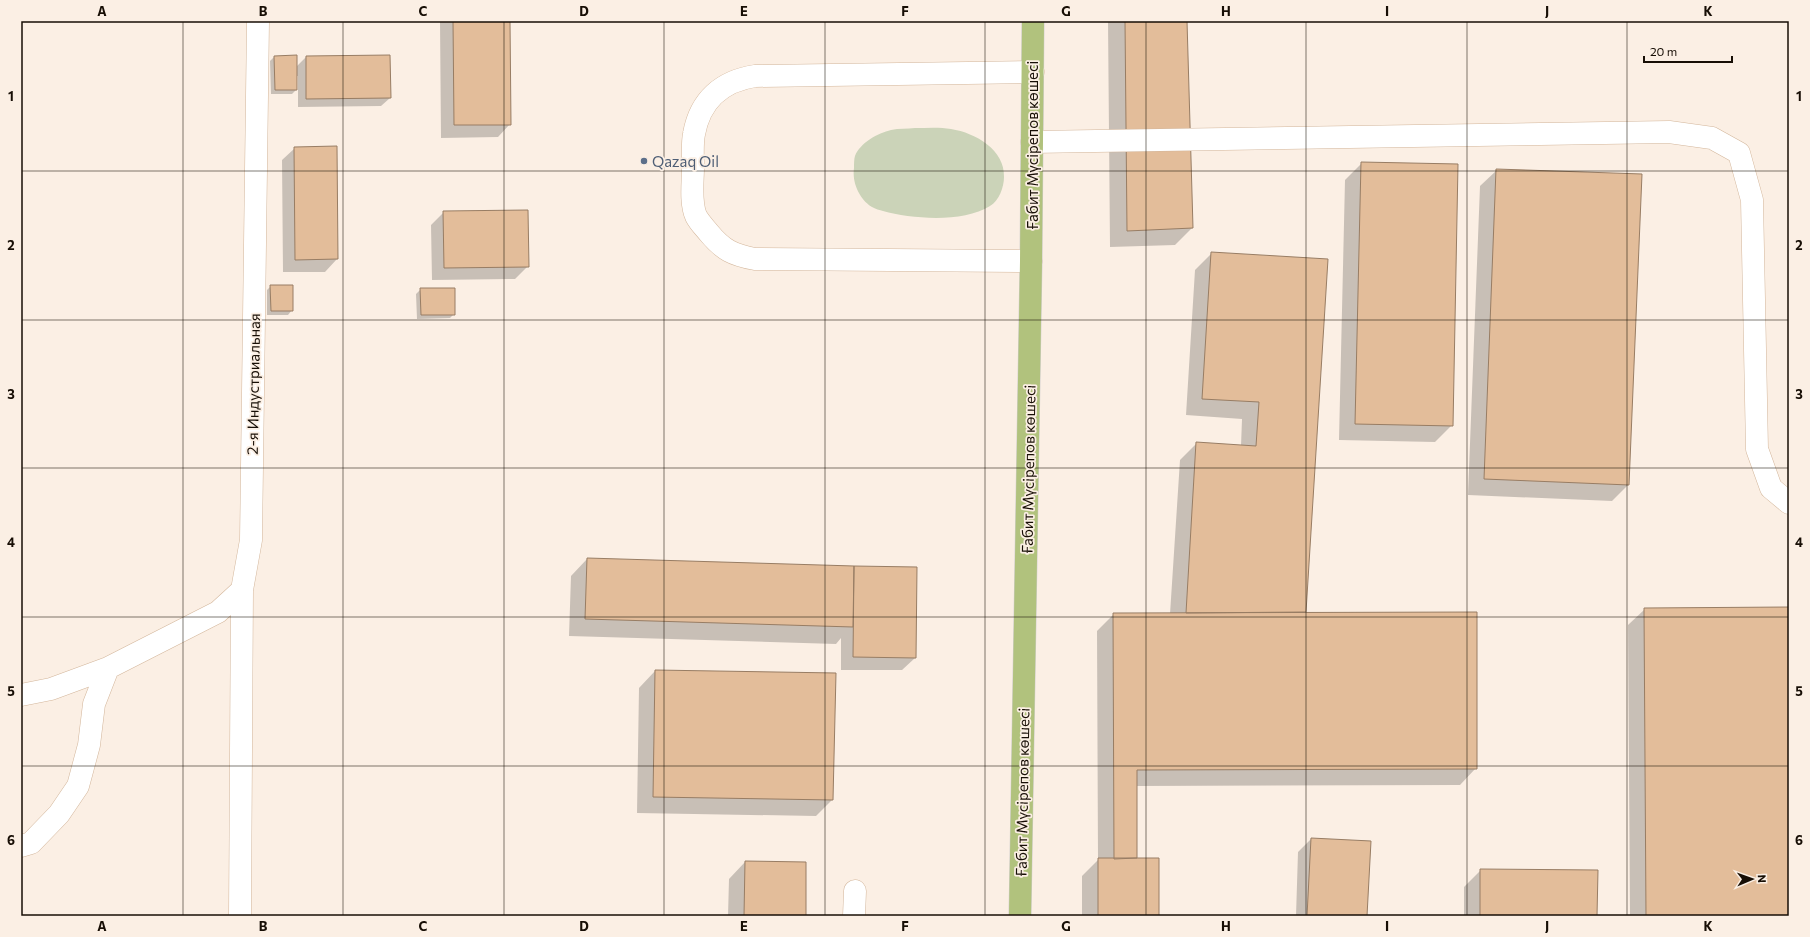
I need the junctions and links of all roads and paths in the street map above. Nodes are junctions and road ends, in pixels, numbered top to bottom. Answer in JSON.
{"nodes":[{"id":1,"x":258,"y":21,"type":"edge"},
{"id":2,"x":1033,"y":21,"type":"edge"},
{"id":3,"x":1032,"y":72,"type":"junction"},
{"id":4,"x":1032,"y":142,"type":"junction"},
{"id":5,"x":1031,"y":261,"type":"junction"},
{"id":6,"x":1789,"y":503,"type":"edge"},
{"id":7,"x":242,"y":590,"type":"junction"},
{"id":8,"x":108,"y":668,"type":"junction"},
{"id":9,"x":21,"y":695,"type":"edge"},
{"id":10,"x":21,"y":846,"type":"edge"},
{"id":11,"x":855,"y":891,"type":"dead end"},
{"id":12,"x":240,"y":916,"type":"edge"},
{"id":13,"x":854,"y":916,"type":"edge"},
{"id":14,"x":1020,"y":916,"type":"edge"}],
"edges":[{"from":1,"to":7,"type":"street","name":"2-я Индустриальная"},
{"from":2,"to":3,"type":"main road","name":"Ғабит Мүсірепов көшесі"},
{"from":3,"to":4,"type":"main road","name":"Ғабит Мүсірепов көшесі"},
{"from":3,"to":5,"type":"street"},
{"from":4,"to":5,"type":"main road","name":"Ғабит Мүсірепов көшесі"},
{"from":4,"to":6,"type":"street"},
{"from":5,"to":14,"type":"main road","name":"Ғабит Мүсірепов көшесі"},
{"from":7,"to":8,"type":"street"},
{"from":7,"to":12,"type":"street","name":"2-я Индустриальная"},
{"from":8,"to":9,"type":"street"},
{"from":8,"to":10,"type":"street"},
{"from":11,"to":13,"type":"street"}]}
